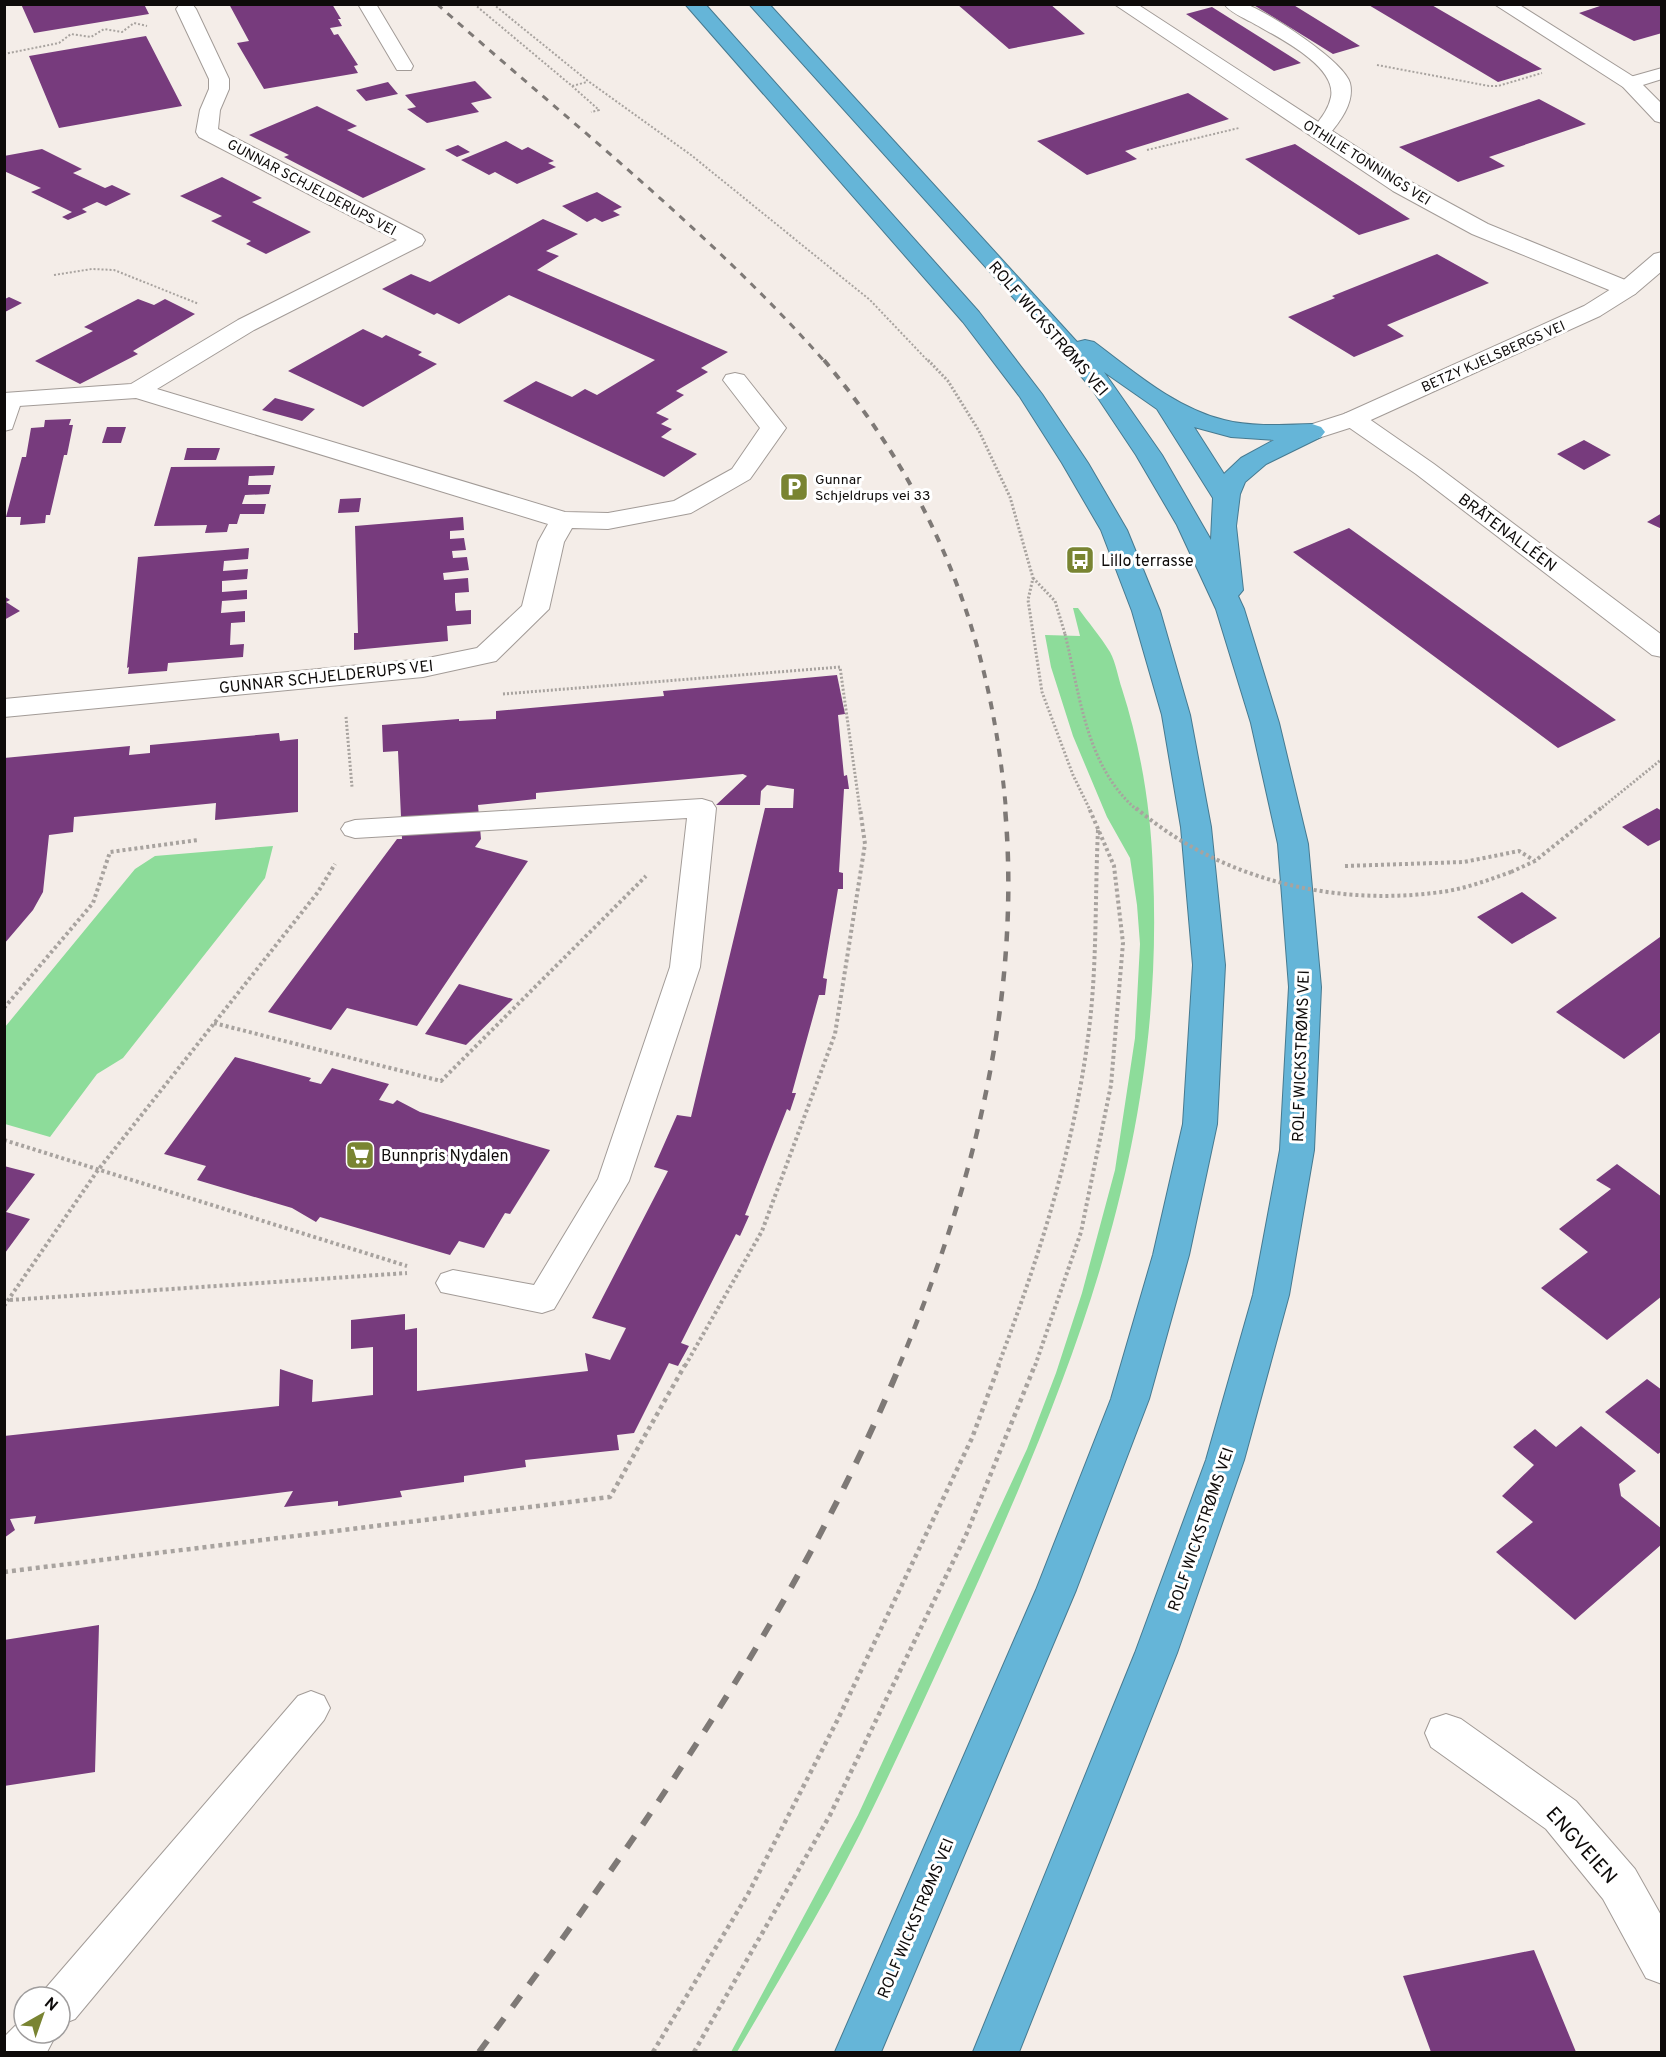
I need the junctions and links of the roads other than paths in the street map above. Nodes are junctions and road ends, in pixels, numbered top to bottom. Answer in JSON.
{"nodes":[{"id":1,"x":367,"y":4,"type":"edge"},
{"id":2,"x":694,"y":4,"type":"edge"},
{"id":3,"x":758,"y":4,"type":"edge"},
{"id":4,"x":1123,"y":4,"type":"edge"},
{"id":5,"x":1233,"y":4,"type":"edge"},
{"id":6,"x":1503,"y":4,"type":"edge"},
{"id":7,"x":186,"y":9,"type":"dead end"},
{"id":8,"x":404,"y":66,"type":"dead end"},
{"id":9,"x":1662,"y":73,"type":"edge"},
{"id":10,"x":1630,"y":83,"type":"junction"},
{"id":11,"x":1662,"y":117,"type":"edge"},
{"id":12,"x":1320,"y":133,"type":"junction"},
{"id":13,"x":1662,"y":259,"type":"edge"},
{"id":14,"x":1627,"y":289,"type":"junction"},
{"id":15,"x":1043,"y":317,"type":"junction"},
{"id":16,"x":735,"y":380,"type":"dead end"},
{"id":17,"x":137,"y":391,"type":"junction"},
{"id":18,"x":8,"y":400,"type":"edge"},
{"id":19,"x":1166,"y":403,"type":"junction"},
{"id":20,"x":1353,"y":419,"type":"junction"},
{"id":21,"x":4,"y":424,"type":"edge"},
{"id":22,"x":1312,"y":432,"type":"junction"},
{"id":23,"x":1227,"y":497,"type":"junction"},
{"id":24,"x":562,"y":520,"type":"junction"},
{"id":25,"x":1230,"y":609,"type":"junction"},
{"id":26,"x":1662,"y":649,"type":"edge"},
{"id":27,"x":4,"y":708,"type":"edge"},
{"id":28,"x":355,"y":829,"type":"road end"},
{"id":29,"x":453,"y":1283,"type":"dead end"},
{"id":30,"x":311,"y":1708,"type":"dead end"},
{"id":31,"x":1446,"y":1733,"type":"dead end"},
{"id":32,"x":1662,"y":1962,"type":"edge"},
{"id":33,"x":72,"y":1990,"type":"edge"},
{"id":34,"x":999,"y":2046,"type":"edge"},
{"id":35,"x":858,"y":2052,"type":"edge"}],
"edges":[{"from":1,"to":8,"type":"lane"},
{"from":2,"to":35,"type":"highway","name":"ROLF WICKSTRØMS VEI"},
{"from":3,"to":15,"type":"highway","name":"ROLF WICKSTRØMS VEI"},
{"from":4,"to":12,"type":"street","name":"OTHILIE TONNINGS VEI"},
{"from":5,"to":12,"type":"lane"},
{"from":6,"to":10,"type":"street"},
{"from":7,"to":17,"type":"street","name":"GUNNAR SCHJELDERUPS VEI"},
{"from":9,"to":10,"type":"lane"},
{"from":10,"to":11,"type":"street"},
{"from":12,"to":14,"type":"street","name":"OTHILIE TONNINGS VEI"},
{"from":13,"to":14,"type":"street","name":"BETZY KJELSBERGS VEI"},
{"from":14,"to":20,"type":"street","name":"BETZY KJELSBERGS VEI"},
{"from":15,"to":19,"type":"highway"},
{"from":15,"to":25,"type":"highway","name":"ROLF WICKSTRØMS VEI"},
{"from":16,"to":24,"type":"street","name":"GUNNAR SCHJELDERUPS VEI"},
{"from":17,"to":18,"type":"street","name":"GUNNAR SCHJELDERUPS VEI"},
{"from":17,"to":24,"type":"street","name":"GUNNAR SCHJELDERUPS VEI"},
{"from":18,"to":21,"type":"lane"},
{"from":19,"to":22,"type":"highway"},
{"from":19,"to":23,"type":"highway"},
{"from":20,"to":22,"type":"street","name":"BETZY KJELSBERGS VEI"},
{"from":20,"to":26,"type":"street","name":"BRÅTENALLÉEN"},
{"from":22,"to":23,"type":"highway"},
{"from":23,"to":25,"type":"highway"},
{"from":24,"to":27,"type":"street","name":"GUNNAR SCHJELDERUPS VEI"},
{"from":25,"to":34,"type":"highway","name":"ROLF WICKSTRØMS VEI"},
{"from":28,"to":29,"type":"lane"},
{"from":30,"to":33,"type":"lane"},
{"from":31,"to":32,"type":"street","name":"ENGVEIEN"}]}
